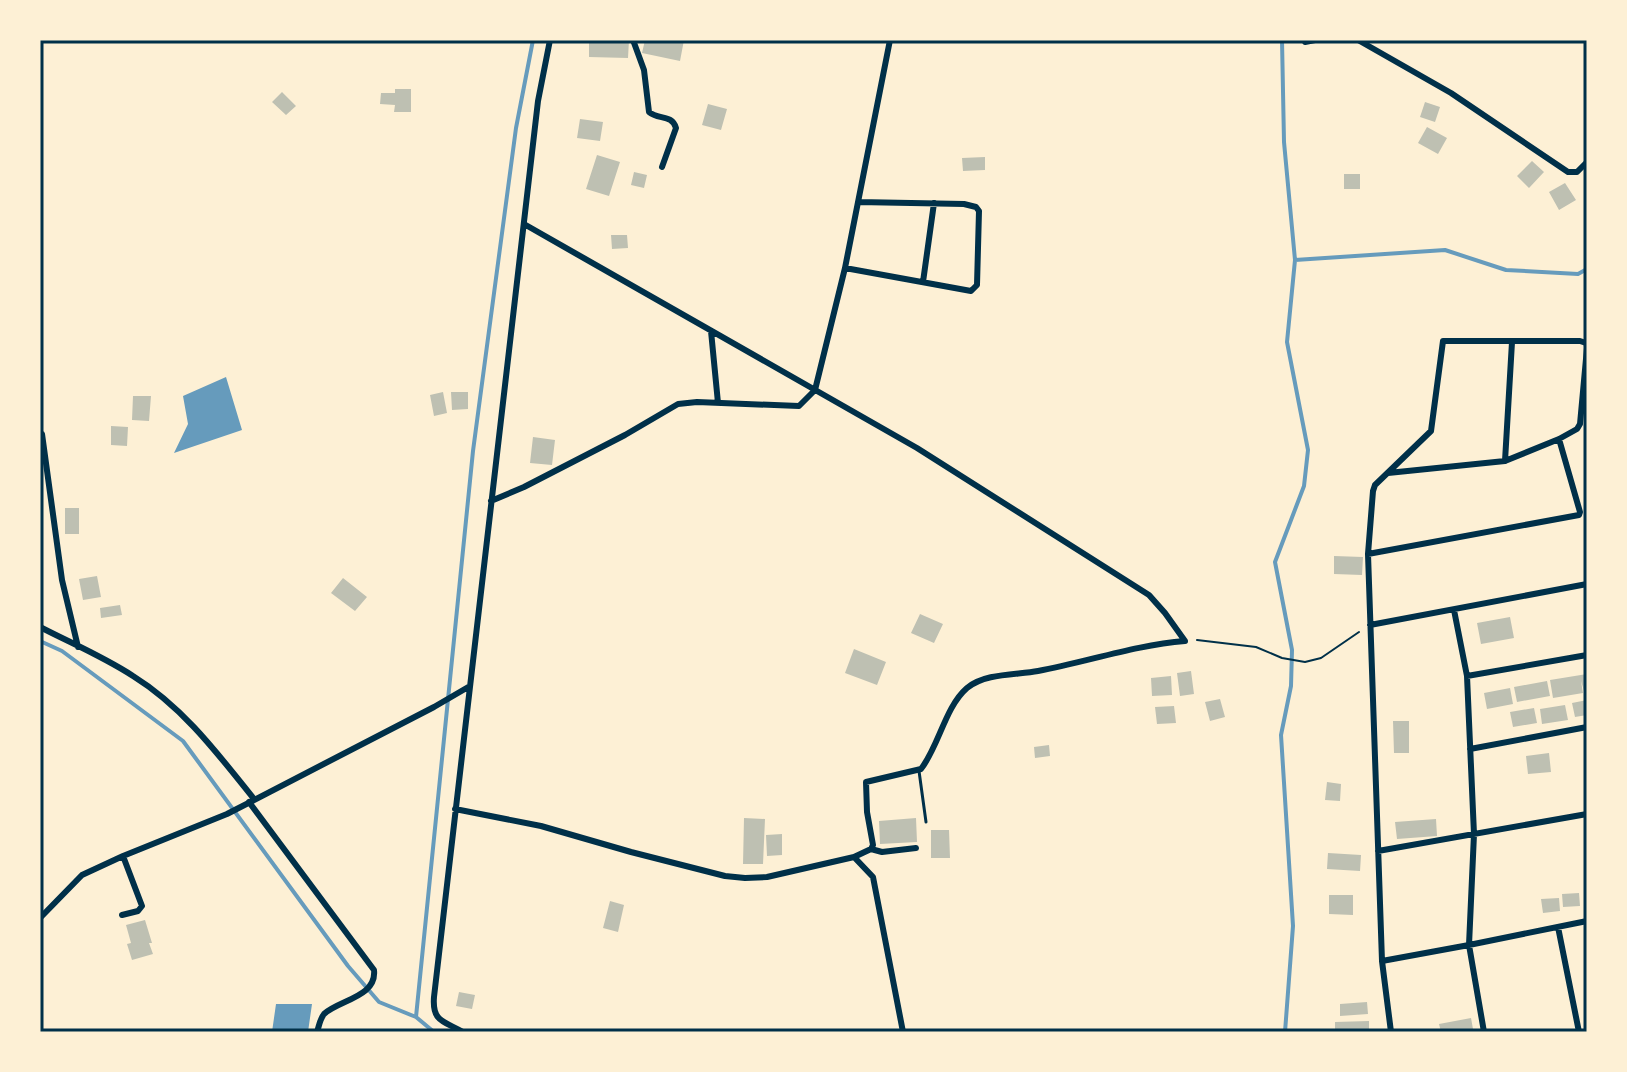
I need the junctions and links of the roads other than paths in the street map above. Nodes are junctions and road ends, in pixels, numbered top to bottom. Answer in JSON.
{"nodes":[{"id":1,"x":550,"y":40,"type":"edge"},
{"id":2,"x":633,"y":40,"type":"edge"},
{"id":3,"x":890,"y":40,"type":"edge"},
{"id":4,"x":1315,"y":40,"type":"edge"},
{"id":5,"x":1358,"y":40,"type":"edge"},
{"id":6,"x":1305,"y":42,"type":"edge"},
{"id":7,"x":1587,"y":162,"type":"edge"},
{"id":8,"x":662,"y":167,"type":"dead end"},
{"id":9,"x":858,"y":202,"type":"junction"},
{"id":10,"x":934,"y":203,"type":"junction"},
{"id":11,"x":524,"y":224,"type":"junction"},
{"id":12,"x":845,"y":268,"type":"junction"},
{"id":13,"x":923,"y":282,"type":"junction"},
{"id":14,"x":711,"y":331,"type":"junction"},
{"id":15,"x":1512,"y":342,"type":"junction"},
{"id":16,"x":1587,"y":347,"type":"edge"},
{"id":17,"x":815,"y":390,"type":"junction"},
{"id":18,"x":718,"y":403,"type":"junction"},
{"id":19,"x":42,"y":434,"type":"edge"},
{"id":20,"x":1559,"y":439,"type":"junction"},
{"id":21,"x":1505,"y":461,"type":"junction"},
{"id":22,"x":1388,"y":473,"type":"junction"},
{"id":23,"x":491,"y":501,"type":"junction"},
{"id":24,"x":1368,"y":554,"type":"junction"},
{"id":25,"x":1587,"y":584,"type":"edge"},
{"id":26,"x":1454,"y":610,"type":"junction"},
{"id":27,"x":1370,"y":625,"type":"junction"},
{"id":28,"x":40,"y":627,"type":"edge"},
{"id":29,"x":78,"y":647,"type":"junction"},
{"id":30,"x":1587,"y":655,"type":"edge"},
{"id":31,"x":1467,"y":676,"type":"junction"},
{"id":32,"x":470,"y":686,"type":"junction"},
{"id":33,"x":1587,"y":727,"type":"edge"},
{"id":34,"x":1470,"y":749,"type":"junction"},
{"id":35,"x":919,"y":771,"type":"junction"},
{"id":36,"x":250,"y":802,"type":"junction"},
{"id":37,"x":455,"y":809,"type":"junction"},
{"id":38,"x":1587,"y":814,"type":"edge"},
{"id":39,"x":926,"y":822,"type":"dead end"},
{"id":40,"x":1474,"y":834,"type":"junction"},
{"id":41,"x":916,"y":848,"type":"dead end"},
{"id":42,"x":871,"y":849,"type":"junction"},
{"id":43,"x":1378,"y":851,"type":"junction"},
{"id":44,"x":123,"y":856,"type":"junction"},
{"id":45,"x":854,"y":857,"type":"junction"},
{"id":46,"x":122,"y":915,"type":"dead end"},
{"id":47,"x":40,"y":918,"type":"edge"},
{"id":48,"x":1587,"y":921,"type":"edge"},
{"id":49,"x":1558,"y":927,"type":"junction"},
{"id":50,"x":1469,"y":945,"type":"junction"},
{"id":51,"x":1382,"y":961,"type":"junction"},
{"id":52,"x":317,"y":1032,"type":"edge"},
{"id":53,"x":463,"y":1032,"type":"edge"},
{"id":54,"x":903,"y":1032,"type":"edge"},
{"id":55,"x":1391,"y":1032,"type":"edge"},
{"id":56,"x":1484,"y":1032,"type":"edge"},
{"id":57,"x":1579,"y":1032,"type":"edge"}],
"edges":[{"from":1,"to":11,"type":"street"},
{"from":2,"to":8,"type":"street"},
{"from":3,"to":9,"type":"street"},
{"from":4,"to":6,"type":"street"},
{"from":5,"to":7,"type":"street"},
{"from":9,"to":10,"type":"street"},
{"from":9,"to":12,"type":"street"},
{"from":10,"to":13,"type":"street"},
{"from":10,"to":13,"type":"street"},
{"from":11,"to":14,"type":"street"},
{"from":11,"to":23,"type":"street"},
{"from":12,"to":13,"type":"street"},
{"from":12,"to":17,"type":"street"},
{"from":14,"to":17,"type":"street"},
{"from":14,"to":18,"type":"street"},
{"from":15,"to":16,"type":"street"},
{"from":15,"to":21,"type":"street"},
{"from":15,"to":22,"type":"street"},
{"from":16,"to":20,"type":"street"},
{"from":17,"to":18,"type":"street"},
{"from":17,"to":35,"type":"street"},
{"from":18,"to":23,"type":"street"},
{"from":19,"to":29,"type":"street"},
{"from":20,"to":21,"type":"street"},
{"from":20,"to":24,"type":"street"},
{"from":21,"to":22,"type":"street"},
{"from":22,"to":24,"type":"street"},
{"from":23,"to":32,"type":"street"},
{"from":24,"to":27,"type":"street"},
{"from":25,"to":26,"type":"street"},
{"from":26,"to":27,"type":"street"},
{"from":26,"to":31,"type":"street"},
{"from":27,"to":43,"type":"street"},
{"from":28,"to":29,"type":"street"},
{"from":29,"to":36,"type":"street"},
{"from":30,"to":31,"type":"street"},
{"from":31,"to":34,"type":"street"},
{"from":32,"to":36,"type":"street"},
{"from":32,"to":37,"type":"street"},
{"from":33,"to":34,"type":"street"},
{"from":34,"to":40,"type":"street"},
{"from":35,"to":39,"type":"lane"},
{"from":35,"to":42,"type":"street"},
{"from":36,"to":44,"type":"street"},
{"from":36,"to":52,"type":"street"},
{"from":37,"to":45,"type":"street"},
{"from":37,"to":53,"type":"street"},
{"from":38,"to":40,"type":"street"},
{"from":40,"to":43,"type":"street"},
{"from":40,"to":50,"type":"street"},
{"from":41,"to":42,"type":"street"},
{"from":42,"to":45,"type":"street"},
{"from":43,"to":51,"type":"street"},
{"from":44,"to":46,"type":"street"},
{"from":44,"to":47,"type":"street"},
{"from":45,"to":54,"type":"street"},
{"from":48,"to":49,"type":"street"},
{"from":49,"to":50,"type":"street"},
{"from":49,"to":57,"type":"street"},
{"from":50,"to":51,"type":"street"},
{"from":50,"to":56,"type":"street"},
{"from":51,"to":55,"type":"street"}]}
